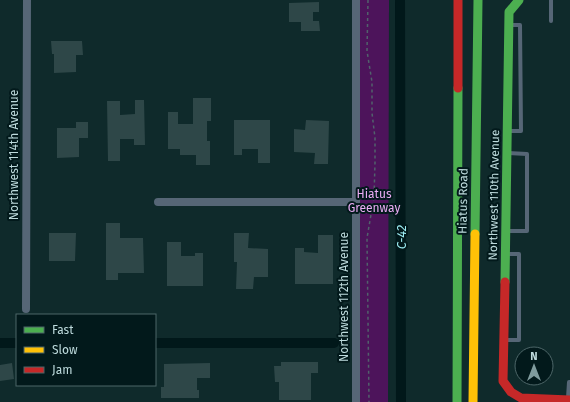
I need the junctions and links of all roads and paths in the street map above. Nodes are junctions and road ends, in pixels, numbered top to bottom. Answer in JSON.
{"nodes":[{"id":1,"x":27,"y":0,"type":"edge"},
{"id":2,"x":356,"y":0,"type":"edge"},
{"id":3,"x":368,"y":0,"type":"edge"},
{"id":4,"x":458,"y":0,"type":"edge"},
{"id":5,"x":478,"y":0,"type":"edge"},
{"id":6,"x":519,"y":0,"type":"edge"},
{"id":7,"x":551,"y":0,"type":"edge"},
{"id":8,"x":551,"y":21,"type":"dead end"},
{"id":9,"x":509,"y":25,"type":"junction"},
{"id":10,"x":507,"y":131,"type":"junction"},
{"id":11,"x":507,"y":153,"type":"junction"},
{"id":12,"x":158,"y":202,"type":"dead end"},
{"id":13,"x":356,"y":202,"type":"junction"},
{"id":14,"x":506,"y":231,"type":"junction"},
{"id":15,"x":505,"y":254,"type":"junction"},
{"id":16,"x":26,"y":310,"type":"dead end"},
{"id":17,"x":504,"y":340,"type":"junction"},
{"id":18,"x":570,"y":382,"type":"edge"},
{"id":19,"x":569,"y":400,"type":"edge"},
{"id":20,"x":356,"y":402,"type":"edge"},
{"id":21,"x":369,"y":402,"type":"edge"},
{"id":22,"x":457,"y":402,"type":"edge"},
{"id":23,"x":473,"y":402,"type":"edge"}],
"edges":[{"from":1,"to":16,"type":"street","name":"Northwest 114th Avenue"},
{"from":2,"to":13,"type":"street","name":"Northwest 112th Avenue"},
{"from":3,"to":21,"type":"path"},
{"from":4,"to":22,"type":"main road","name":"Hiatus Road"},
{"from":5,"to":23,"type":"main road","name":"Hiatus Road"},
{"from":6,"to":9,"type":"main road","name":"Northwest 110th Avenue"},
{"from":7,"to":8,"type":"lane"},
{"from":9,"to":10,"type":"main road","name":"Northwest 110th Avenue"},
{"from":9,"to":10,"type":"lane"},
{"from":10,"to":11,"type":"main road","name":"Northwest 110th Avenue"},
{"from":11,"to":14,"type":"main road","name":"Northwest 110th Avenue"},
{"from":11,"to":14,"type":"lane"},
{"from":12,"to":13,"type":"street"},
{"from":13,"to":20,"type":"street","name":"Northwest 112th Avenue"},
{"from":14,"to":15,"type":"main road","name":"Northwest 110th Avenue"},
{"from":15,"to":17,"type":"main road","name":"Northwest 110th Avenue"},
{"from":15,"to":17,"type":"lane"},
{"from":17,"to":19,"type":"main road","name":"Northwest 110th Avenue"},
{"from":18,"to":19,"type":"lane"}]}
